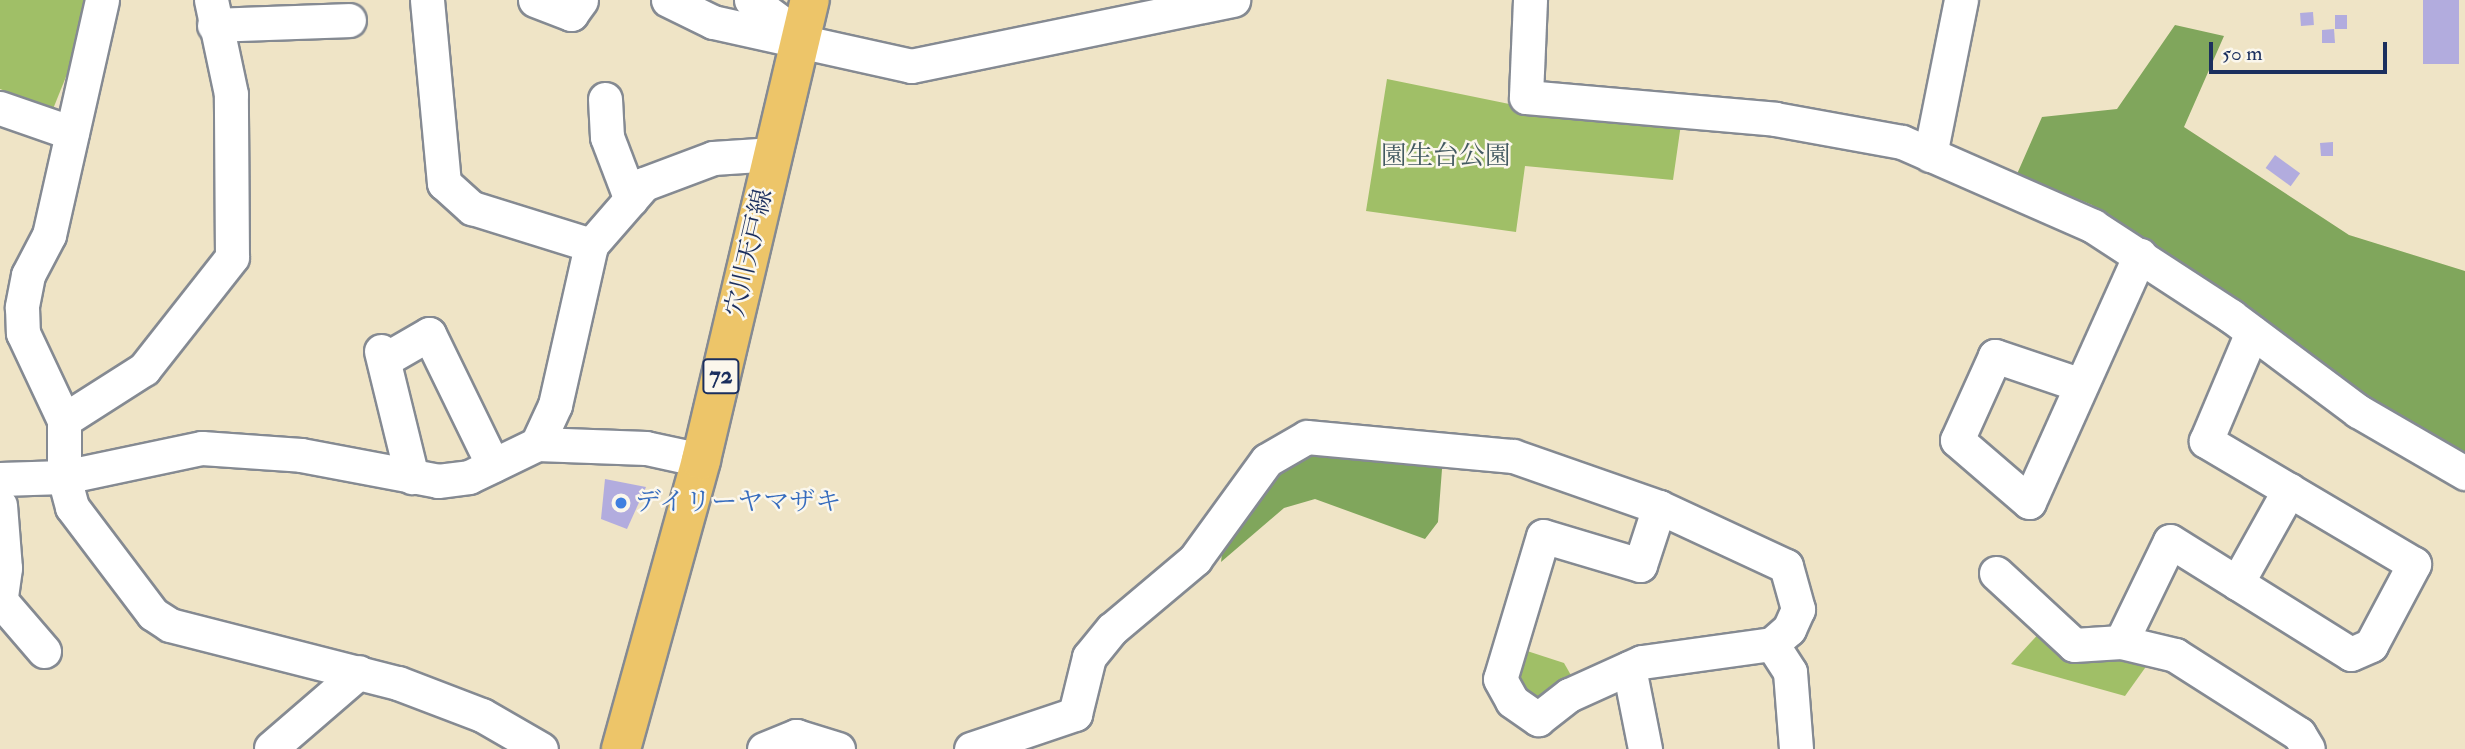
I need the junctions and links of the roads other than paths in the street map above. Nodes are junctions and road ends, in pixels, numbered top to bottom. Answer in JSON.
{"nodes":[{"id":1,"x":102,"y":0,"type":"edge"},
{"id":2,"x":427,"y":0,"type":"edge"},
{"id":3,"x":535,"y":0,"type":"edge"},
{"id":4,"x":581,"y":0,"type":"edge"},
{"id":5,"x":668,"y":0,"type":"edge"},
{"id":6,"x":751,"y":0,"type":"edge"},
{"id":7,"x":810,"y":0,"type":"edge"},
{"id":8,"x":1233,"y":0,"type":"edge"},
{"id":9,"x":1530,"y":0,"type":"edge"},
{"id":10,"x":1961,"y":0,"type":"edge"},
{"id":11,"x":212,"y":12,"type":"edge"},
{"id":12,"x":349,"y":19,"type":"dead end"},
{"id":13,"x":802,"y":37,"type":"junction"},
{"id":14,"x":605,"y":99,"type":"dead end"},
{"id":15,"x":0,"y":108,"type":"edge"},
{"id":16,"x":72,"y":133,"type":"junction"},
{"id":17,"x":774,"y":154,"type":"junction"},
{"id":18,"x":1930,"y":155,"type":"junction"},
{"id":19,"x":631,"y":200,"type":"junction"},
{"id":20,"x":591,"y":245,"type":"junction"},
{"id":21,"x":2140,"y":255,"type":"junction"},
{"id":22,"x":2252,"y":332,"type":"junction"},
{"id":23,"x":2081,"y":385,"type":"dead end"},
{"id":24,"x":65,"y":420,"type":"junction"},
{"id":25,"x":537,"y":444,"type":"junction"},
{"id":26,"x":701,"y":460,"type":"junction"},
{"id":27,"x":493,"y":465,"type":"junction"},
{"id":28,"x":2465,"y":473,"type":"edge"},
{"id":29,"x":64,"y":477,"type":"junction"},
{"id":30,"x":412,"y":477,"type":"junction"},
{"id":31,"x":0,"y":479,"type":"edge"},
{"id":32,"x":2289,"y":490,"type":"junction"},
{"id":33,"x":0,"y":505,"type":"edge"},
{"id":34,"x":1659,"y":507,"type":"junction"},
{"id":35,"x":1996,"y":573,"type":"dead end"},
{"id":36,"x":2237,"y":583,"type":"junction"},
{"id":37,"x":0,"y":602,"type":"edge"},
{"id":38,"x":2121,"y":642,"type":"junction"},
{"id":39,"x":1772,"y":644,"type":"junction"},
{"id":40,"x":44,"y":651,"type":"dead end"},
{"id":41,"x":1629,"y":668,"type":"junction"},
{"id":42,"x":359,"y":672,"type":"junction"},
{"id":43,"x":271,"y":748,"type":"edge"},
{"id":44,"x":541,"y":749,"type":"edge"},
{"id":45,"x":621,"y":749,"type":"edge"},
{"id":46,"x":764,"y":749,"type":"edge"},
{"id":47,"x":838,"y":749,"type":"edge"},
{"id":48,"x":971,"y":749,"type":"edge"},
{"id":49,"x":1645,"y":749,"type":"edge"},
{"id":50,"x":1796,"y":749,"type":"edge"},
{"id":51,"x":2308,"y":749,"type":"edge"}],
"edges":[{"from":1,"to":16,"type":"street"},
{"from":2,"to":20,"type":"street"},
{"from":3,"to":4,"type":"street"},
{"from":5,"to":13,"type":"street"},
{"from":6,"to":13,"type":"street"},
{"from":7,"to":13,"type":"main road","name":"穴川天戸線","number":"72"},
{"from":8,"to":13,"type":"street"},
{"from":9,"to":18,"type":"street"},
{"from":10,"to":18,"type":"street"},
{"from":11,"to":12,"type":"street"},
{"from":11,"to":24,"type":"street"},
{"from":13,"to":17,"type":"main road","name":"穴川天戸線","number":"72"},
{"from":14,"to":19,"type":"street"},
{"from":15,"to":16,"type":"street"},
{"from":16,"to":24,"type":"street"},
{"from":17,"to":19,"type":"street"},
{"from":17,"to":26,"type":"main road","name":"穴川天戸線","number":"72"},
{"from":18,"to":21,"type":"street"},
{"from":19,"to":20,"type":"street"},
{"from":20,"to":25,"type":"street"},
{"from":21,"to":22,"type":"street"},
{"from":21,"to":23,"type":"street"},
{"from":22,"to":28,"type":"street"},
{"from":22,"to":32,"type":"street"},
{"from":24,"to":29,"type":"street"},
{"from":25,"to":26,"type":"street"},
{"from":25,"to":27,"type":"street"},
{"from":26,"to":45,"type":"main road","name":"穴川天戸線","number":"72"},
{"from":27,"to":30,"type":"street"},
{"from":27,"to":30,"type":"street"},
{"from":29,"to":30,"type":"street"},
{"from":29,"to":31,"type":"street"},
{"from":29,"to":42,"type":"street"},
{"from":32,"to":36,"type":"street"},
{"from":32,"to":36,"type":"street"},
{"from":33,"to":37,"type":"street"},
{"from":34,"to":39,"type":"street"},
{"from":34,"to":41,"type":"street"},
{"from":34,"to":48,"type":"street"},
{"from":35,"to":38,"type":"street"},
{"from":36,"to":38,"type":"street"},
{"from":37,"to":40,"type":"street"},
{"from":38,"to":51,"type":"street"},
{"from":39,"to":41,"type":"street"},
{"from":39,"to":50,"type":"street"},
{"from":41,"to":49,"type":"street"},
{"from":42,"to":43,"type":"street"},
{"from":42,"to":44,"type":"street"},
{"from":46,"to":47,"type":"street"}]}
